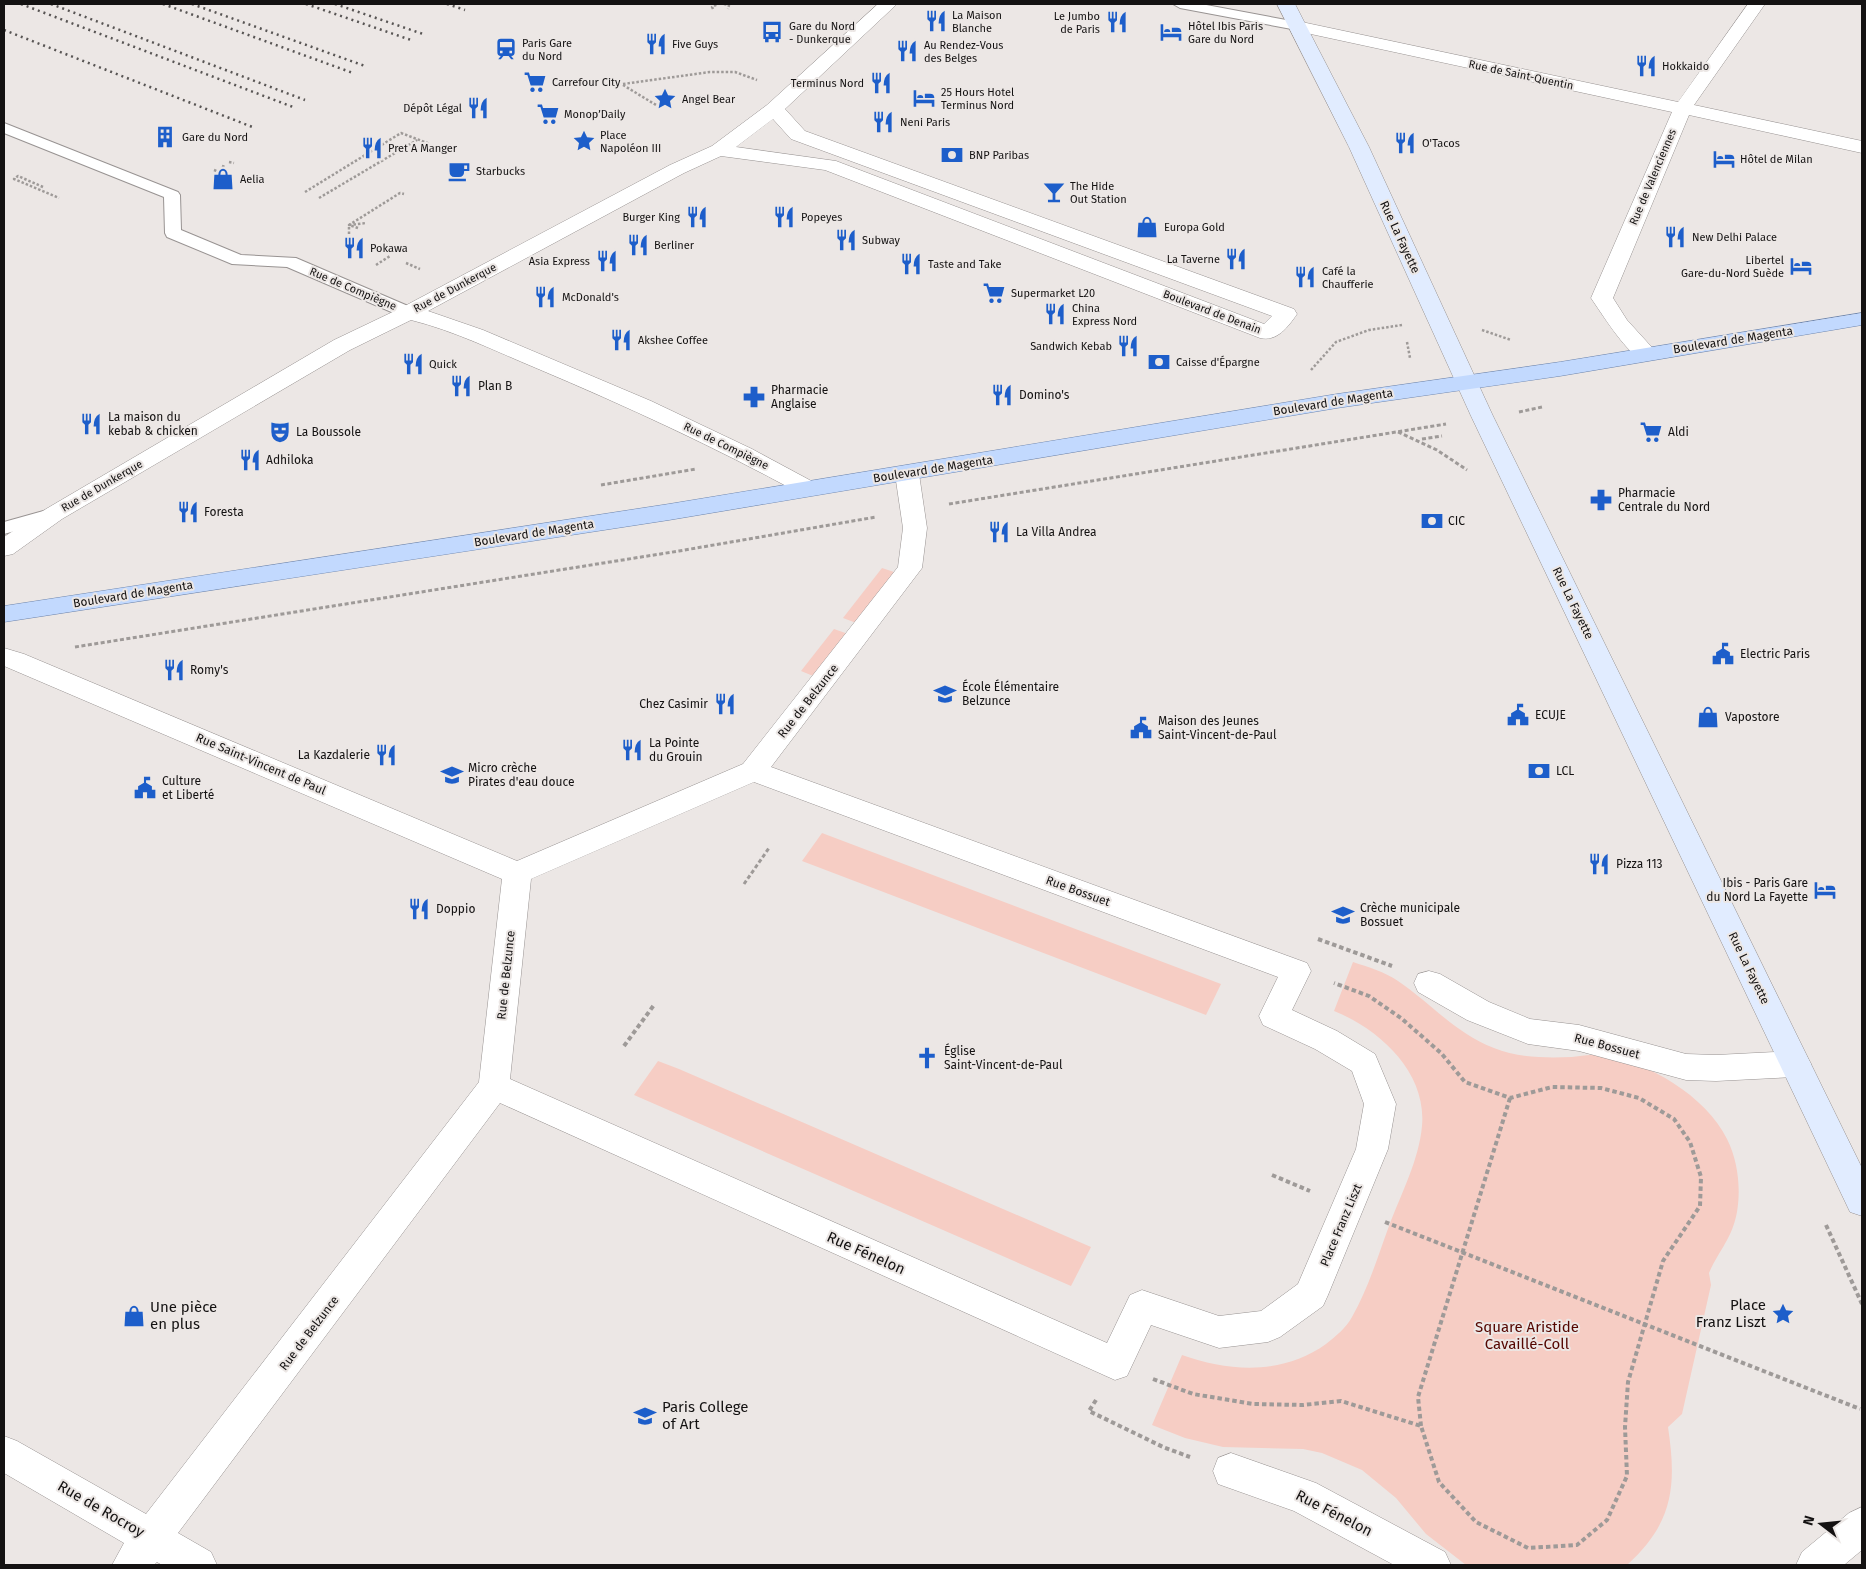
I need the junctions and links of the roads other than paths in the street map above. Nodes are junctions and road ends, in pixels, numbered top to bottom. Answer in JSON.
{"nodes":[{"id":1,"x":888,"y":4,"type":"edge"},
{"id":2,"x":1180,"y":4,"type":"edge"},
{"id":3,"x":1286,"y":4,"type":"edge"},
{"id":4,"x":1756,"y":4,"type":"edge"},
{"id":5,"x":1297,"y":26,"type":"junction"},
{"id":6,"x":774,"y":109,"type":"junction"},
{"id":7,"x":1682,"y":110,"type":"junction"},
{"id":8,"x":4,"y":128,"type":"edge"},
{"id":9,"x":1862,"y":147,"type":"edge"},
{"id":10,"x":719,"y":150,"type":"junction"},
{"id":11,"x":409,"y":313,"type":"junction"},
{"id":12,"x":1862,"y":319,"type":"edge"},
{"id":13,"x":1646,"y":354,"type":"junction"},
{"id":14,"x":1465,"y":381,"type":"junction"},
{"id":15,"x":907,"y":474,"type":"junction"},
{"id":16,"x":809,"y":489,"type":"junction"},
{"id":17,"x":54,"y":514,"type":"junction"},
{"id":18,"x":4,"y":528,"type":"edge"},
{"id":19,"x":4,"y":548,"type":"edge"},
{"id":20,"x":4,"y":614,"type":"edge"},
{"id":21,"x":4,"y":657,"type":"edge"},
{"id":22,"x":753,"y":771,"type":"junction"},
{"id":23,"x":517,"y":873,"type":"junction"},
{"id":24,"x":1296,"y":971,"type":"joint"},
{"id":25,"x":1429,"y":983,"type":"dead end"},
{"id":26,"x":1795,"y":1064,"type":"junction"},
{"id":27,"x":494,"y":1086,"type":"junction"},
{"id":28,"x":1862,"y":1202,"type":"edge"},
{"id":29,"x":1115,"y":1364,"type":"joint"},
{"id":30,"x":4,"y":1453,"type":"edge"},
{"id":31,"x":1231,"y":1471,"type":"dead end"},
{"id":32,"x":1862,"y":1526,"type":"edge"},
{"id":33,"x":141,"y":1552,"type":"edge"},
{"id":34,"x":198,"y":1565,"type":"edge"},
{"id":35,"x":1432,"y":1565,"type":"edge"},
{"id":36,"x":1815,"y":1565,"type":"edge"}],
"edges":[{"from":1,"to":6,"type":"street","name":"Rue de Dunkerque"},
{"from":2,"to":5,"type":"lane","name":"Rue de Saint-Quentin"},
{"from":3,"to":5,"type":"main road","name":"Rue La Fayette"},
{"from":4,"to":7,"type":"street","name":"Rue de Valenciennes"},
{"from":5,"to":7,"type":"street","name":"Rue de Saint-Quentin"},
{"from":5,"to":14,"type":"main road","name":"Rue La Fayette"},
{"from":6,"to":10,"type":"street","name":"Rue de Dunkerque"},
{"from":6,"to":10,"type":"street","name":"Boulevard de Denain"},
{"from":7,"to":9,"type":"street","name":"Rue de Saint-Quentin"},
{"from":7,"to":13,"type":"street","name":"Rue de Valenciennes"},
{"from":8,"to":11,"type":"lane","name":"Rue de Compiègne"},
{"from":10,"to":11,"type":"street","name":"Rue de Dunkerque"},
{"from":11,"to":16,"type":"street","name":"Rue de Compiègne"},
{"from":11,"to":17,"type":"street","name":"Rue de Dunkerque"},
{"from":12,"to":13,"type":"main road","name":"Boulevard de Magenta"},
{"from":13,"to":14,"type":"main road","name":"Boulevard de Magenta"},
{"from":14,"to":15,"type":"main road","name":"Boulevard de Magenta"},
{"from":14,"to":26,"type":"main road","name":"Rue La Fayette"},
{"from":15,"to":16,"type":"main road","name":"Boulevard de Magenta"},
{"from":15,"to":22,"type":"street","name":"Rue de Belzunce"},
{"from":16,"to":20,"type":"main road","name":"Boulevard de Magenta"},
{"from":17,"to":18,"type":"lane"},
{"from":17,"to":19,"type":"street","name":"Rue de Dunkerque"},
{"from":21,"to":23,"type":"street","name":"Rue Saint-Vincent de Paul"},
{"from":22,"to":23,"type":"street","name":"Rue de Belzunce"},
{"from":22,"to":24,"type":"street","name":"Rue Bossuet"},
{"from":23,"to":27,"type":"street","name":"Rue de Belzunce"},
{"from":24,"to":29,"type":"street","name":"Place Franz Liszt"},
{"from":25,"to":26,"type":"street","name":"Rue Bossuet"},
{"from":26,"to":28,"type":"main road","name":"Rue La Fayette"},
{"from":27,"to":29,"type":"street","name":"Rue Fénelon"},
{"from":27,"to":33,"type":"street","name":"Rue de Belzunce"},
{"from":30,"to":33,"type":"street","name":"Rue de Rocroy"},
{"from":31,"to":35,"type":"street","name":"Rue Fénelon"},
{"from":32,"to":36,"type":"street"},
{"from":33,"to":34,"type":"street","name":"Rue de Rocroy"}]}
